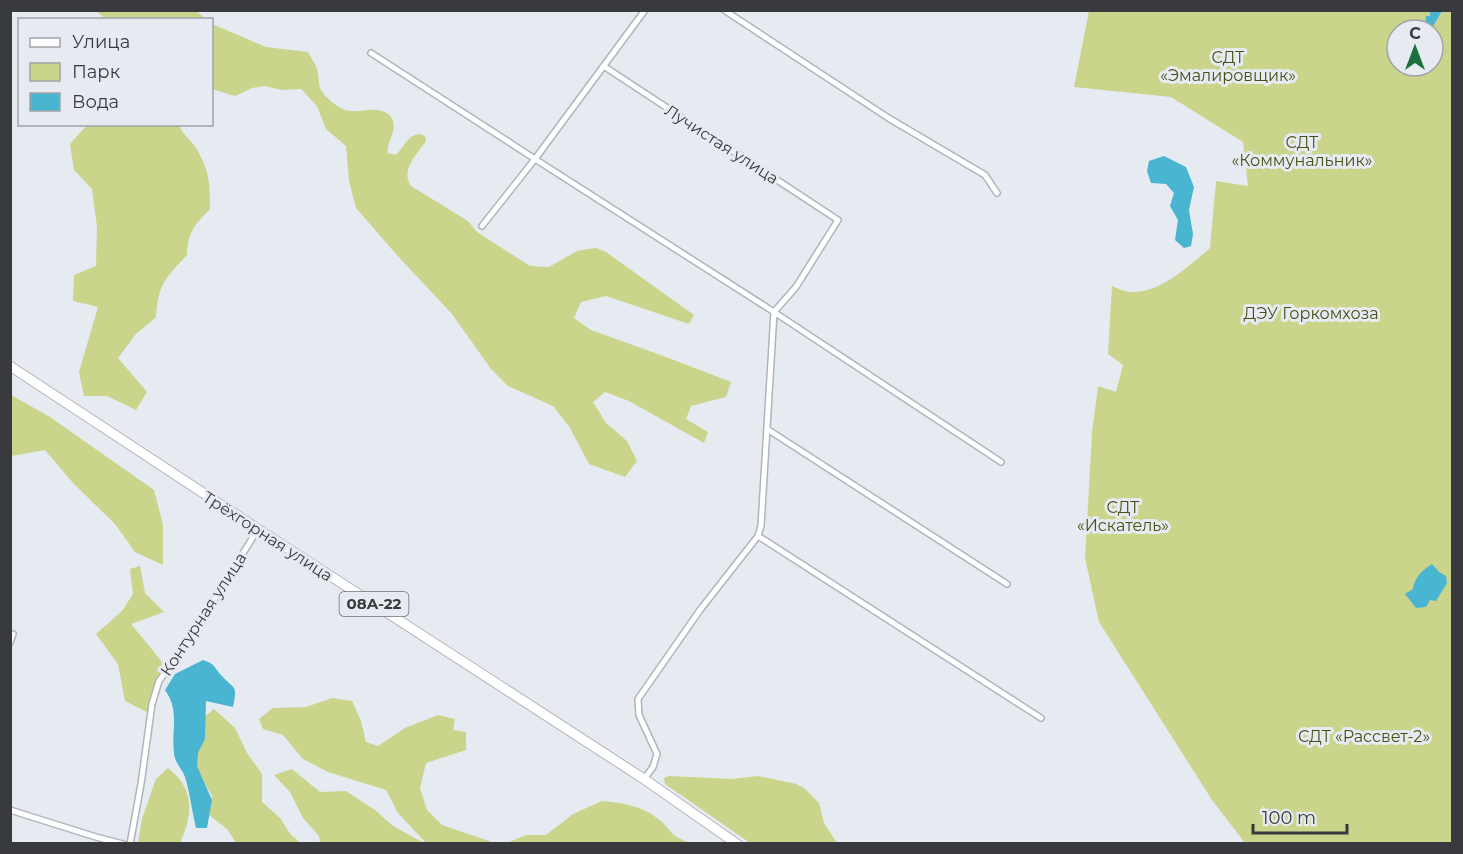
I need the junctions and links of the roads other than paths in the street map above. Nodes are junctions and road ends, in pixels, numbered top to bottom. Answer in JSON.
{"nodes":[{"id":1,"x":645,"y":10,"type":"edge"},
{"id":2,"x":724,"y":10,"type":"edge"},
{"id":3,"x":371,"y":53,"type":"dead end"},
{"id":4,"x":605,"y":67,"type":"junction"},
{"id":5,"x":535,"y":159,"type":"junction"},
{"id":6,"x":998,"y":193,"type":"dead end"},
{"id":7,"x":482,"y":226,"type":"dead end"},
{"id":8,"x":774,"y":312,"type":"junction"},
{"id":9,"x":10,"y":366,"type":"edge"},
{"id":10,"x":767,"y":429,"type":"junction"},
{"id":11,"x":1001,"y":462,"type":"dead end"},
{"id":12,"x":258,"y":529,"type":"junction"},
{"id":13,"x":758,"y":536,"type":"junction"},
{"id":14,"x":1007,"y":584,"type":"dead end"},
{"id":15,"x":13,"y":634,"type":"dead end"},
{"id":16,"x":10,"y":643,"type":"edge"},
{"id":17,"x":1041,"y":718,"type":"dead end"},
{"id":18,"x":644,"y":779,"type":"junction"},
{"id":19,"x":10,"y":810,"type":"edge"},
{"id":20,"x":123,"y":843,"type":"edge"},
{"id":21,"x":130,"y":843,"type":"edge"},
{"id":22,"x":737,"y":843,"type":"edge"}],
"edges":[{"from":1,"to":4,"type":"street"},
{"from":2,"to":6,"type":"street"},
{"from":3,"to":5,"type":"street"},
{"from":4,"to":5,"type":"street"},
{"from":4,"to":8,"type":"street","name":"Лучистая улица"},
{"from":5,"to":7,"type":"street"},
{"from":5,"to":8,"type":"street"},
{"from":8,"to":10,"type":"street"},
{"from":8,"to":11,"type":"street"},
{"from":9,"to":12,"type":"highway","name":"Трёхгорная улица","number":"08А-22"},
{"from":10,"to":13,"type":"street"},
{"from":10,"to":14,"type":"street"},
{"from":12,"to":18,"type":"highway","name":"Трёхгорная улица","number":"08А-22"},
{"from":12,"to":21,"type":"street","name":"Контурная улица"},
{"from":13,"to":17,"type":"street"},
{"from":13,"to":18,"type":"street"},
{"from":15,"to":16,"type":"street"},
{"from":18,"to":22,"type":"highway","name":"Трёхгорная улица","number":"08А-22"},
{"from":19,"to":20,"type":"street"}]}
